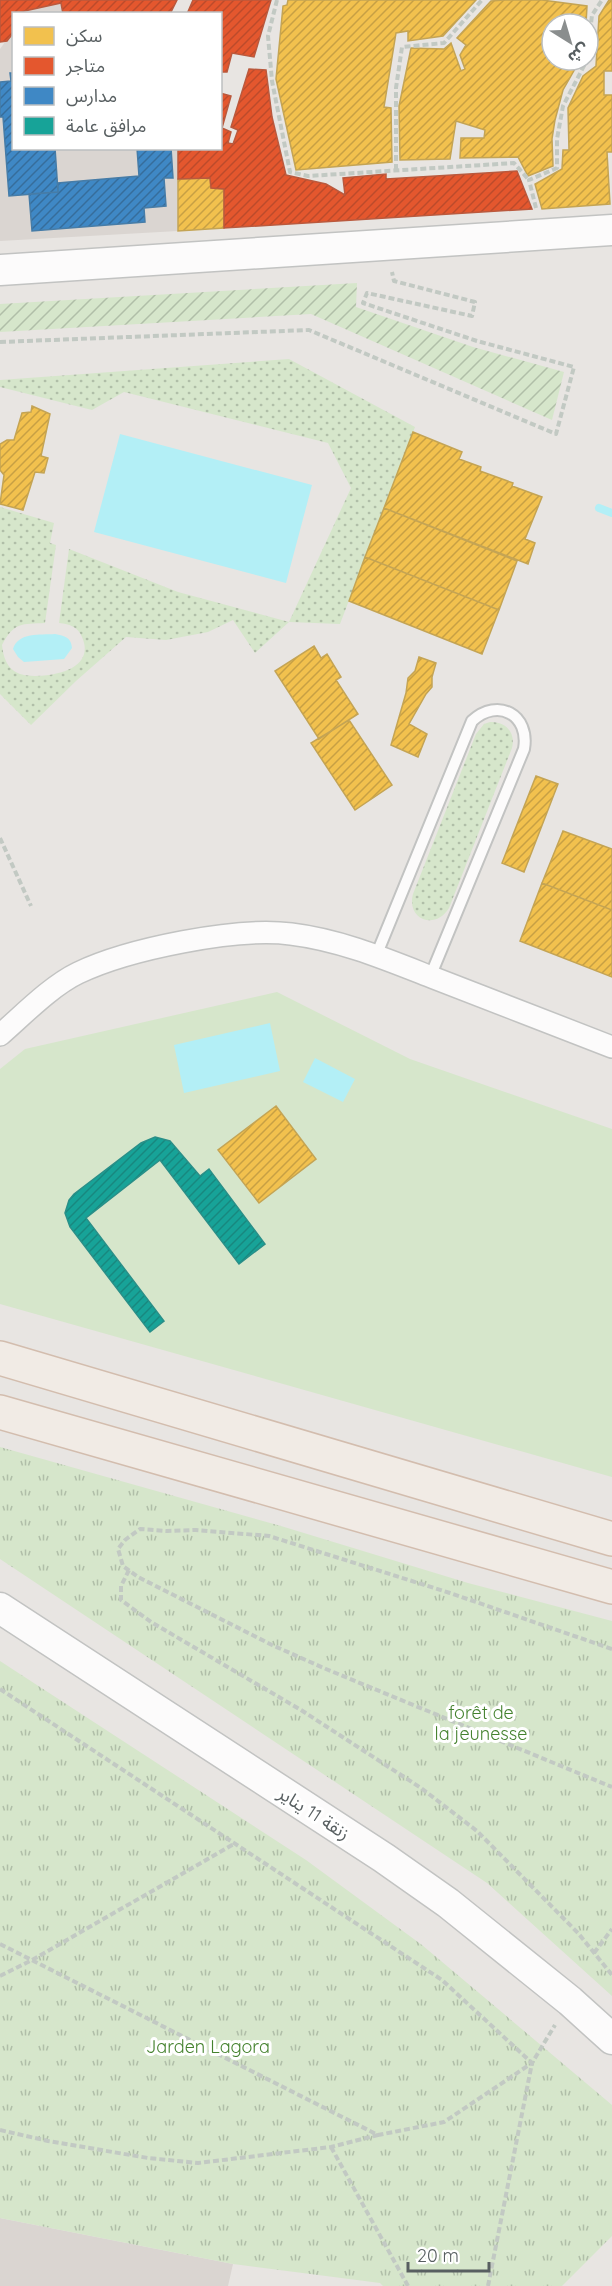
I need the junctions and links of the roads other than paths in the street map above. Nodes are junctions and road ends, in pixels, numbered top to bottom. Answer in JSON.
{"nodes":[{"id":1,"x":612,"y":230,"type":"edge"},
{"id":2,"x":0,"y":270,"type":"edge"},
{"id":3,"x":376,"y":956,"type":"junction"},
{"id":4,"x":430,"y":977,"type":"junction"},
{"id":5,"x":0,"y":1035,"type":"edge"},
{"id":6,"x":612,"y":1047,"type":"edge"},
{"id":7,"x":0,"y":1358,"type":"edge"},
{"id":8,"x":0,"y":1413,"type":"edge"},
{"id":9,"x":612,"y":1539,"type":"edge"},
{"id":10,"x":612,"y":1587,"type":"edge"},
{"id":11,"x":0,"y":1608,"type":"edge"},
{"id":12,"x":612,"y":2039,"type":"edge"}],
"edges":[{"from":1,"to":2,"type":"main road"},
{"from":3,"to":4,"type":"street"},
{"from":3,"to":4,"type":"lane"},
{"from":3,"to":5,"type":"street"},
{"from":4,"to":6,"type":"street"},
{"from":7,"to":9,"type":"main road"},
{"from":8,"to":10,"type":"main road"},
{"from":11,"to":12,"type":"main road","name":"زنقة 11 يناير"}]}
